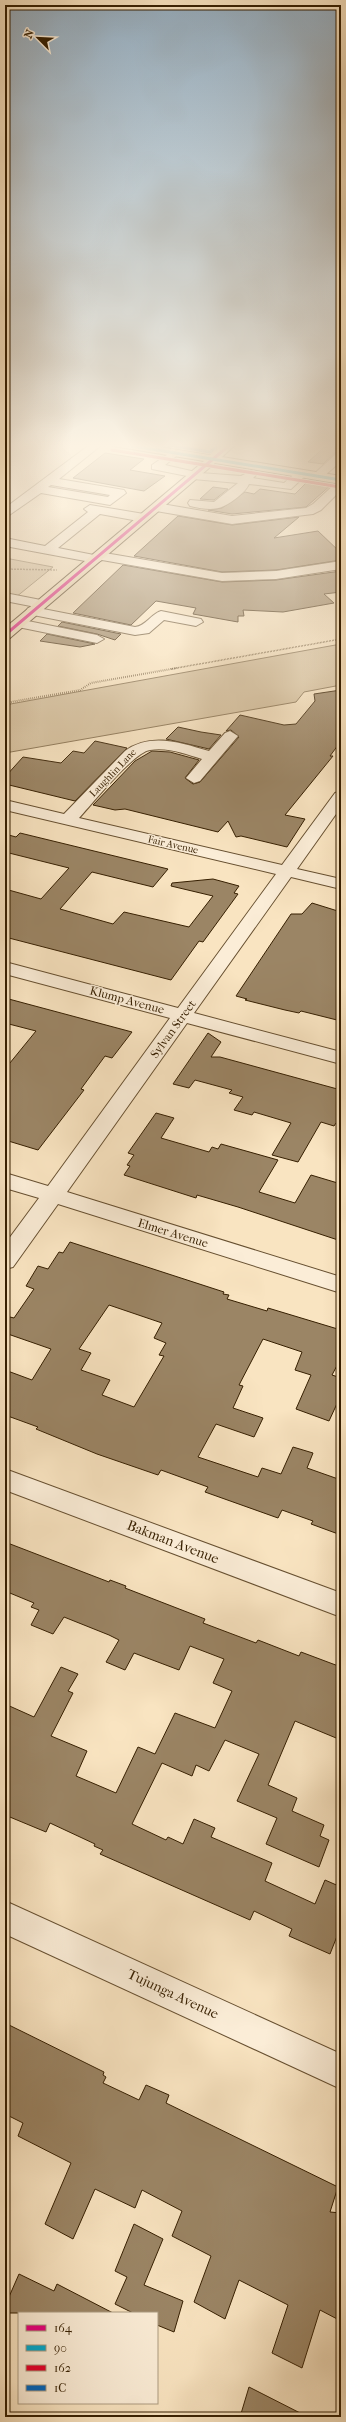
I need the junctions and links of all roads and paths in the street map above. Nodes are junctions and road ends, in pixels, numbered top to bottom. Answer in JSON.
{"nodes":[{"id":1,"x":90,"y":556,"type":"edge"},
{"id":2,"x":97,"y":557,"type":"junction"},
{"id":3,"x":341,"y":565,"type":"edge"},
{"id":4,"x":5,"y":569,"type":"edge"},
{"id":5,"x":77,"y":574,"type":"junction"},
{"id":6,"x":5,"y":598,"type":"edge"},
{"id":7,"x":37,"y":608,"type":"junction"},
{"id":8,"x":196,"y":622,"type":"dead end"},
{"id":9,"x":18,"y":623,"type":"junction"},
{"id":10,"x":5,"y":635,"type":"edge"},
{"id":11,"x":341,"y":638,"type":"edge"},
{"id":12,"x":97,"y":639,"type":"dead end"},
{"id":13,"x":5,"y":703,"type":"edge"},
{"id":14,"x":230,"y":736,"type":"dead end"},
{"id":15,"x":212,"y":757,"type":"junction"},
{"id":16,"x":194,"y":778,"type":"dead end"},
{"id":17,"x":341,"y":796,"type":"edge"},
{"id":18,"x":5,"y":805,"type":"edge"},
{"id":19,"x":68,"y":820,"type":"junction"},
{"id":20,"x":286,"y":871,"type":"junction"},
{"id":21,"x":341,"y":884,"type":"edge"},
{"id":22,"x":5,"y":968,"type":"edge"},
{"id":23,"x":183,"y":1015,"type":"junction"},
{"id":24,"x":341,"y":1058,"type":"edge"},
{"id":25,"x":5,"y":1180,"type":"edge"},
{"id":26,"x":53,"y":1195,"type":"junction"},
{"id":27,"x":5,"y":1261,"type":"edge"},
{"id":28,"x":341,"y":1285,"type":"edge"},
{"id":29,"x":5,"y":1479,"type":"edge"},
{"id":30,"x":341,"y":1606,"type":"edge"},
{"id":31,"x":5,"y":1917,"type":"edge"},
{"id":32,"x":341,"y":2072,"type":"edge"}],
"edges":[{"from":1,"to":2,"type":"street"},
{"from":2,"to":3,"type":"street"},
{"from":2,"to":5,"type":"main road"},
{"from":4,"to":5,"type":"path"},
{"from":5,"to":7,"type":"main road"},
{"from":6,"to":7,"type":"street"},
{"from":7,"to":8,"type":"street"},
{"from":7,"to":9,"type":"main road"},
{"from":9,"to":10,"type":"main road"},
{"from":9,"to":12,"type":"street"},
{"from":11,"to":13,"type":"path"},
{"from":14,"to":15,"type":"street"},
{"from":15,"to":16,"type":"street"},
{"from":15,"to":19,"type":"street","name":"Laughlin Lane"},
{"from":17,"to":20,"type":"street","name":"Sylvan Street"},
{"from":18,"to":19,"type":"street","name":"Fair Avenue"},
{"from":19,"to":20,"type":"street","name":"Fair Avenue"},
{"from":20,"to":21,"type":"street","name":"Fair Avenue"},
{"from":20,"to":23,"type":"street","name":"Sylvan Street"},
{"from":22,"to":23,"type":"street","name":"Klump Avenue"},
{"from":23,"to":24,"type":"street","name":"Klump Avenue"},
{"from":23,"to":26,"type":"street","name":"Sylvan Street"},
{"from":25,"to":26,"type":"street","name":"Elmer Avenue"},
{"from":26,"to":27,"type":"street","name":"Sylvan Street"},
{"from":26,"to":28,"type":"street","name":"Elmer Avenue"},
{"from":29,"to":30,"type":"street","name":"Bakman Avenue"},
{"from":31,"to":32,"type":"street","name":"Tujunga Avenue"}]}
